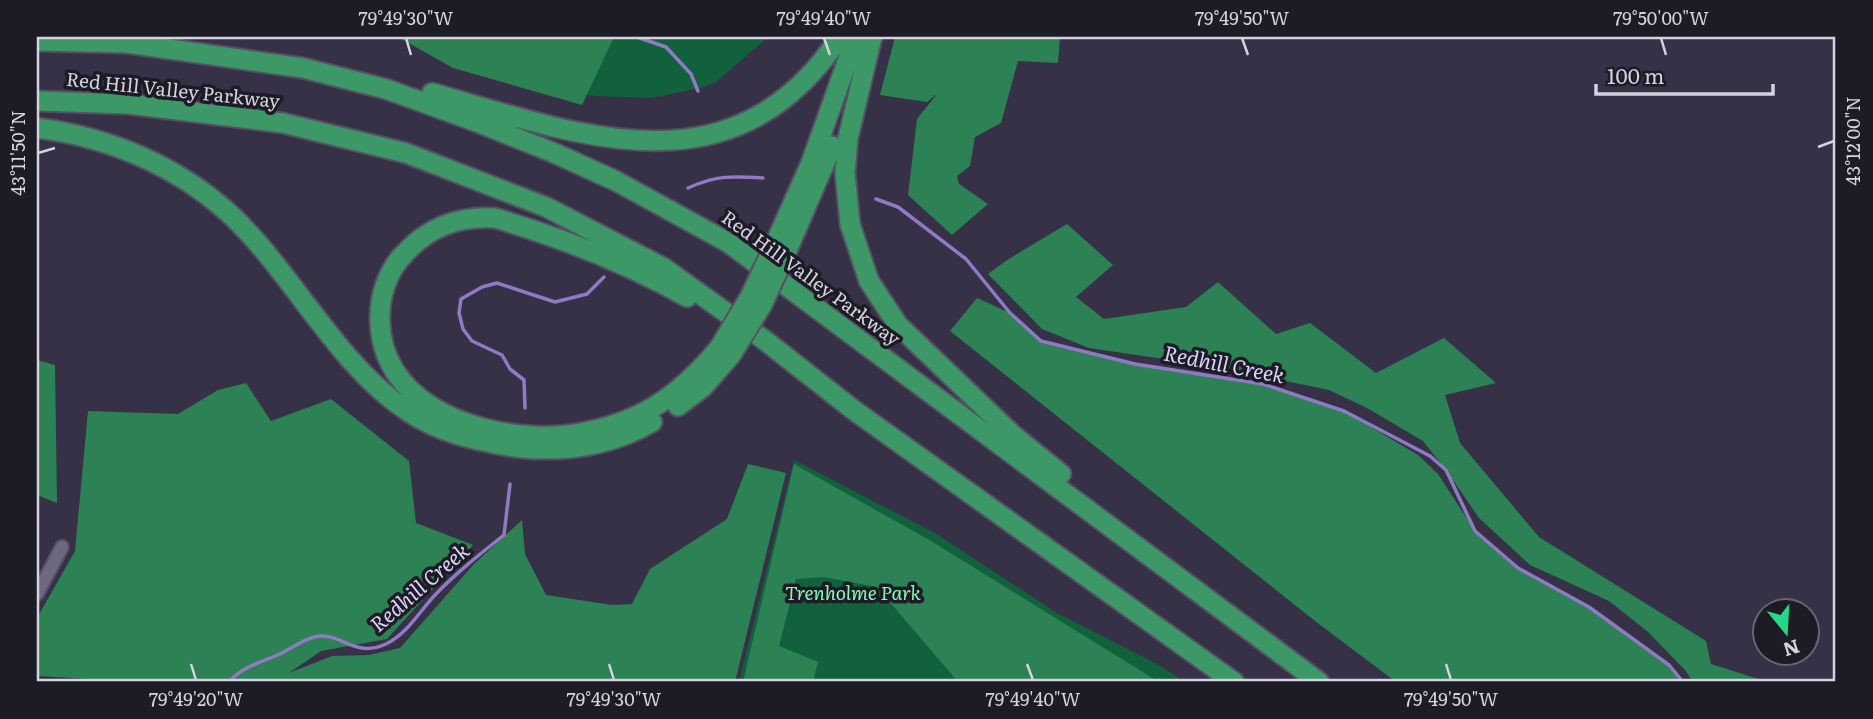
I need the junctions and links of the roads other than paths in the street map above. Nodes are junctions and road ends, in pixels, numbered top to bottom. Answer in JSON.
{"nodes":[{"id":1,"x":840,"y":37,"type":"edge"},
{"id":2,"x":866,"y":40,"type":"edge"},
{"id":3,"x":37,"y":41,"type":"edge"},
{"id":4,"x":386,"y":89,"type":"junction"},
{"id":5,"x":37,"y":101,"type":"edge"},
{"id":6,"x":37,"y":128,"type":"edge"},
{"id":7,"x":767,"y":342,"type":"junction"},
{"id":8,"x":725,"y":351,"type":"junction"},
{"id":9,"x":1135,"y":545,"type":"junction"},
{"id":10,"x":62,"y":547,"type":"dead end"},
{"id":11,"x":37,"y":594,"type":"edge"},
{"id":12,"x":1234,"y":682,"type":"edge"},
{"id":13,"x":1319,"y":682,"type":"edge"}],
"edges":[{"from":1,"to":4,"type":"highway"},
{"from":2,"to":8,"type":"highway","bridge":true},
{"from":2,"to":9,"type":"highway"},
{"from":3,"to":4,"type":"highway","name":"Red Hill Valley Parkway"},
{"from":4,"to":9,"type":"highway","name":"Red Hill Valley Parkway"},
{"from":5,"to":7,"type":"highway","name":"Red Hill Valley Parkway"},
{"from":6,"to":8,"type":"highway"},
{"from":7,"to":8,"type":"highway"},
{"from":7,"to":12,"type":"highway","name":"Red Hill Valley Parkway"},
{"from":9,"to":13,"type":"highway","name":"Red Hill Valley Parkway"},
{"from":10,"to":11,"type":"street"}]}
